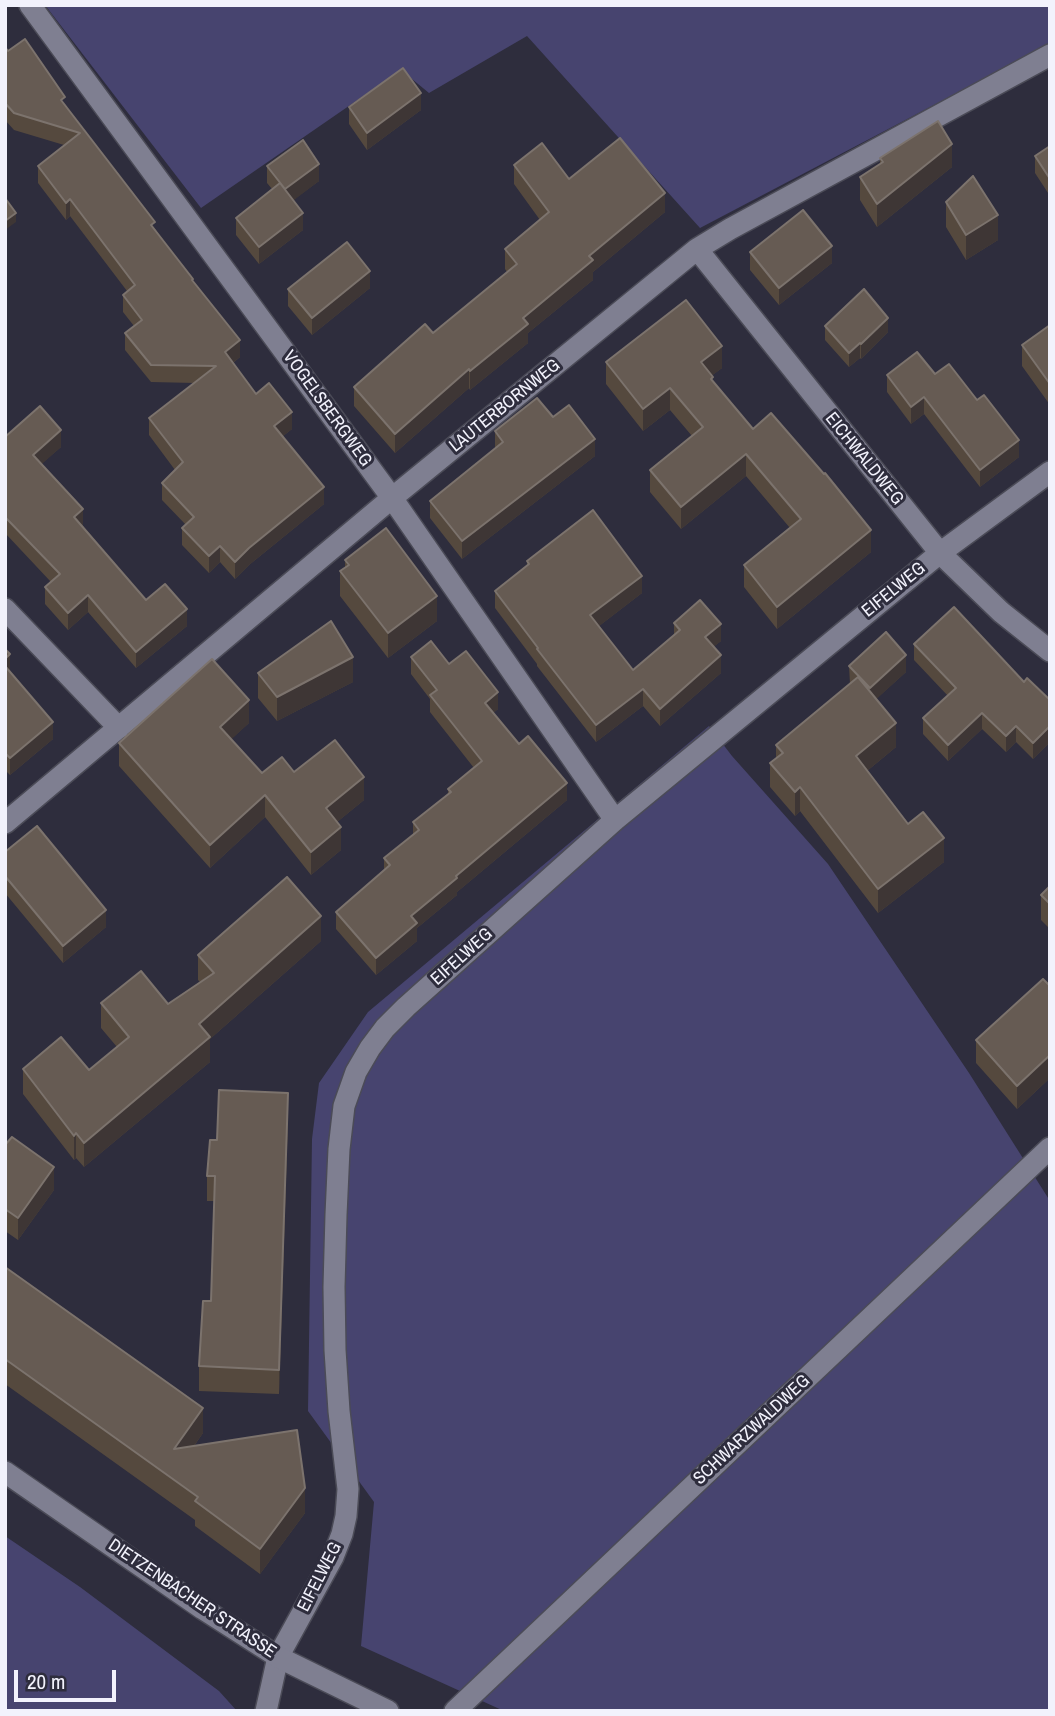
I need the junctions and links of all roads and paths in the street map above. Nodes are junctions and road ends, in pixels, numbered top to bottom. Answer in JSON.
{"nodes":[{"id":1,"x":30,"y":5,"type":"edge"},
{"id":2,"x":1050,"y":55,"type":"edge"},
{"id":3,"x":697,"y":249,"type":"junction"},
{"id":4,"x":1050,"y":472,"type":"edge"},
{"id":5,"x":392,"y":498,"type":"junction"},
{"id":6,"x":940,"y":553,"type":"junction"},
{"id":7,"x":5,"y":609,"type":"edge"},
{"id":8,"x":1050,"y":651,"type":"edge"},
{"id":9,"x":119,"y":728,"type":"junction"},
{"id":10,"x":615,"y":820,"type":"junction"},
{"id":11,"x":5,"y":823,"type":"edge"},
{"id":12,"x":1050,"y":1148,"type":"edge"},
{"id":13,"x":5,"y":1472,"type":"edge"},
{"id":14,"x":278,"y":1657,"type":"junction"},
{"id":15,"x":265,"y":1711,"type":"edge"},
{"id":16,"x":388,"y":1711,"type":"edge"},
{"id":17,"x":455,"y":1711,"type":"edge"}],
"edges":[{"from":1,"to":5,"type":"street","name":"VOGELSBERGWEG"},
{"from":2,"to":3,"type":"street","name":"LAUTERBORNWEG"},
{"from":3,"to":5,"type":"street","name":"LAUTERBORNWEG"},
{"from":3,"to":6,"type":"street","name":"EICHWALDWEG"},
{"from":4,"to":6,"type":"street","name":"EIFELWEG"},
{"from":5,"to":9,"type":"street","name":"LAUTERBORNWEG"},
{"from":5,"to":10,"type":"street","name":"VOGELSBERGWEG"},
{"from":6,"to":8,"type":"street","name":"EICHWALDWEG"},
{"from":6,"to":10,"type":"street","name":"EIFELWEG"},
{"from":7,"to":9,"type":"street"},
{"from":9,"to":11,"type":"street","name":"LAUTERBORNWEG"},
{"from":10,"to":14,"type":"street","name":"EIFELWEG"},
{"from":12,"to":17,"type":"street","name":"SCHWARZWALDWEG"},
{"from":13,"to":14,"type":"street","name":"DIETZENBACHER STRASSE"},
{"from":14,"to":15,"type":"street","name":"EIFELWEG"},
{"from":14,"to":16,"type":"street","name":"DIETZENBACHER STRASSE"}]}
